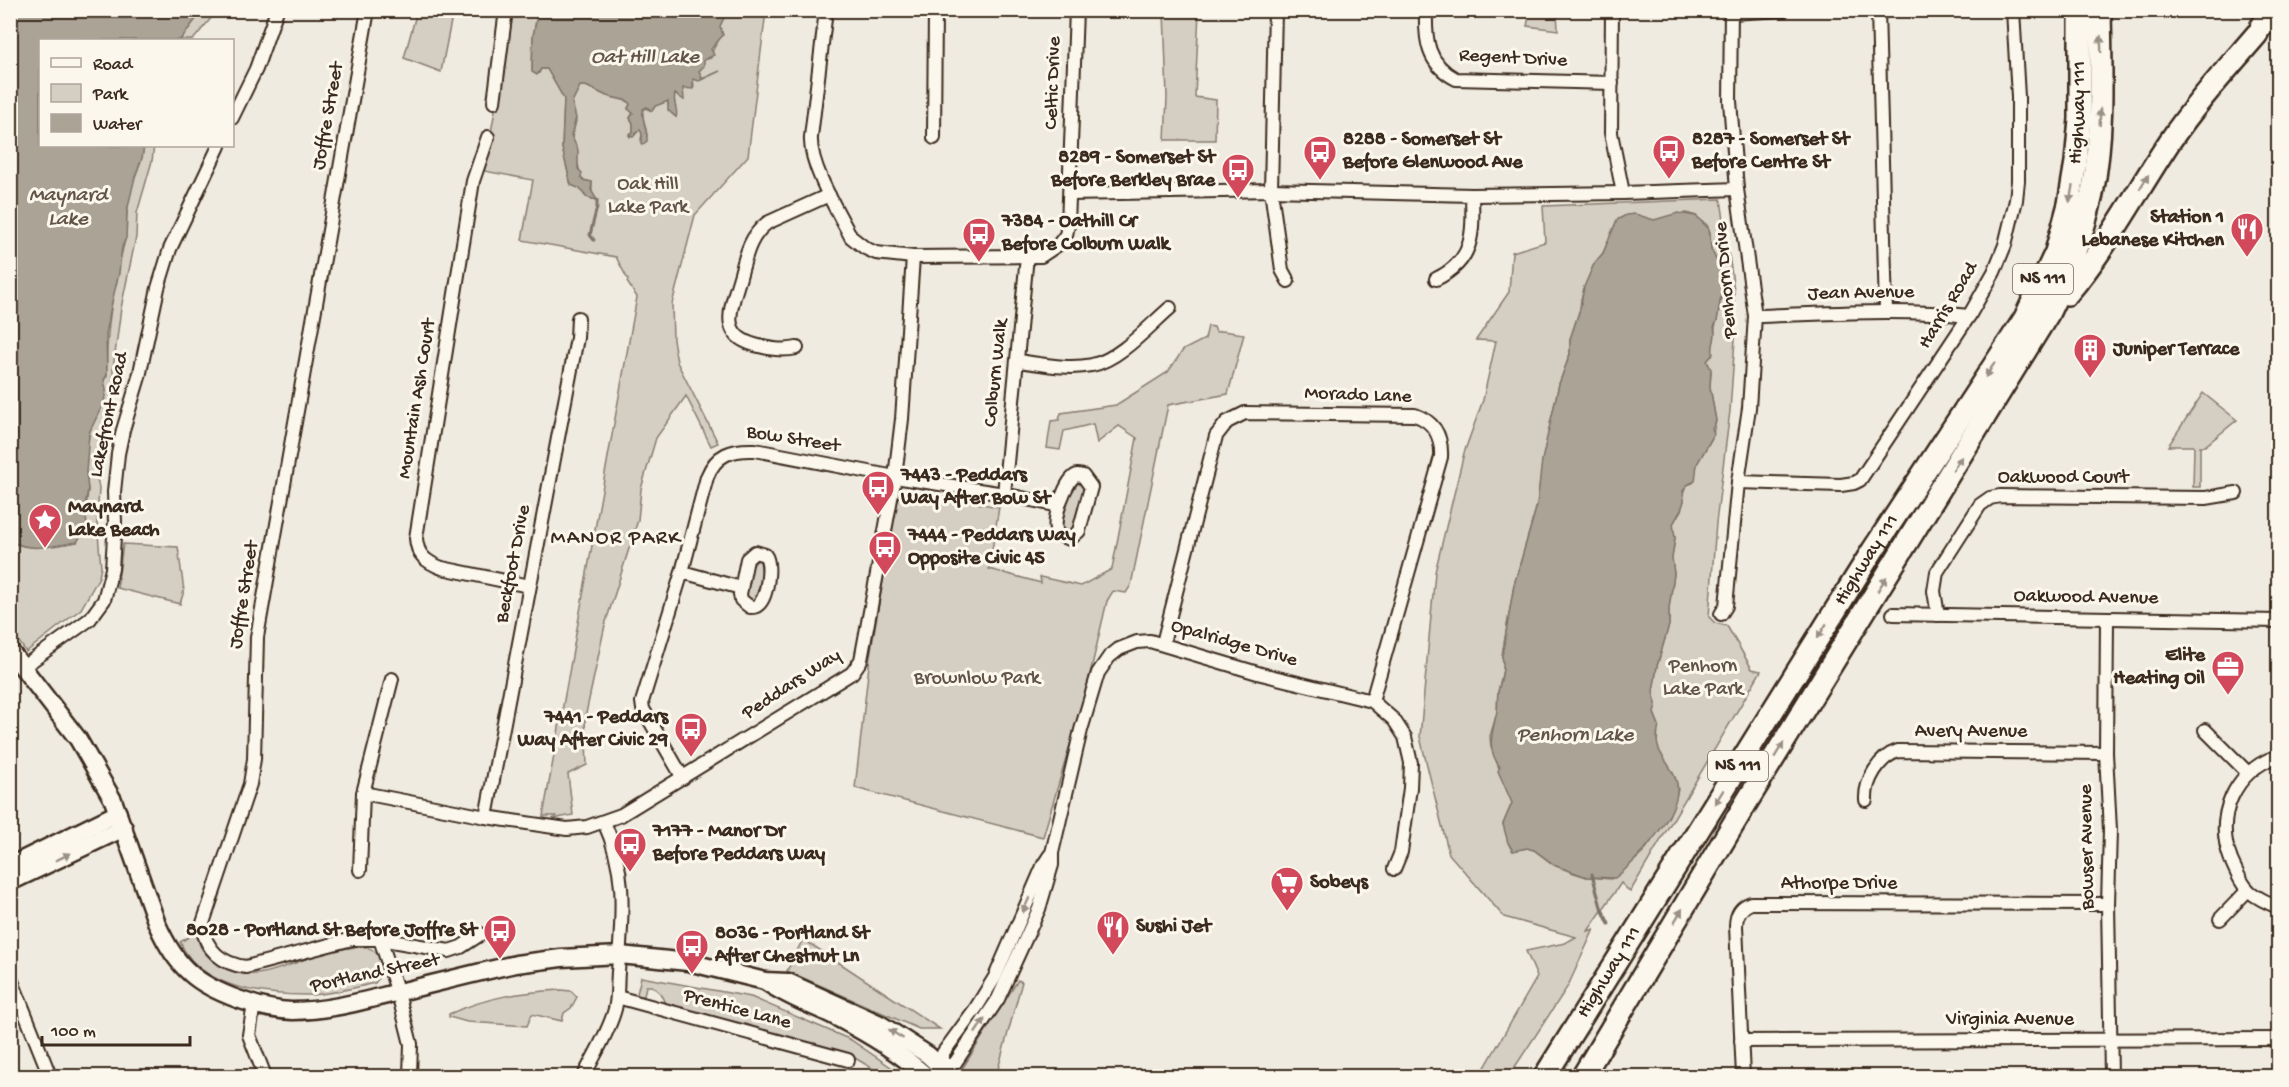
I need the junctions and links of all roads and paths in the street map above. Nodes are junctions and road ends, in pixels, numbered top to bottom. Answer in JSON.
{"nodes":[{"id":1,"x":277,"y":10,"type":"edge"},
{"id":2,"x":368,"y":10,"type":"edge"},
{"id":3,"x":506,"y":10,"type":"edge"},
{"id":4,"x":826,"y":10,"type":"edge"},
{"id":5,"x":935,"y":10,"type":"edge"},
{"id":6,"x":1076,"y":10,"type":"edge"},
{"id":7,"x":1275,"y":10,"type":"edge"},
{"id":8,"x":1426,"y":10,"type":"edge"},
{"id":9,"x":1612,"y":10,"type":"edge"},
{"id":10,"x":1784,"y":10,"type":"edge"},
{"id":11,"x":1878,"y":10,"type":"edge"},
{"id":12,"x":2013,"y":10,"type":"edge"},
{"id":13,"x":2080,"y":10,"type":"edge"},
{"id":14,"x":2100,"y":10,"type":"edge"},
{"id":15,"x":2266,"y":10,"type":"edge"},
{"id":16,"x":1731,"y":12,"type":"edge"},
{"id":17,"x":2278,"y":15,"type":"edge"},
{"id":18,"x":2257,"y":34,"type":"junction"},
{"id":19,"x":1612,"y":83,"type":"junction"},
{"id":20,"x":494,"y":102,"type":"dead end"},
{"id":21,"x":234,"y":114,"type":"edge"},
{"id":22,"x":488,"y":137,"type":"dead end"},
{"id":23,"x":934,"y":138,"type":"dead end"},
{"id":24,"x":219,"y":147,"type":"edge"},
{"id":25,"x":1737,"y":189,"type":"junction"},
{"id":26,"x":1272,"y":190,"type":"junction"},
{"id":27,"x":1623,"y":193,"type":"junction"},
{"id":28,"x":1070,"y":194,"type":"junction"},
{"id":29,"x":829,"y":195,"type":"junction"},
{"id":30,"x":1472,"y":195,"type":"junction"},
{"id":31,"x":1027,"y":256,"type":"junction"},
{"id":32,"x":913,"y":257,"type":"junction"},
{"id":33,"x":1436,"y":279,"type":"dead end"},
{"id":34,"x":1288,"y":281,"type":"dead end"},
{"id":35,"x":1170,"y":308,"type":"dead end"},
{"id":36,"x":1887,"y":312,"type":"junction"},
{"id":37,"x":2048,"y":314,"type":"junction"},
{"id":38,"x":1755,"y":316,"type":"junction"},
{"id":39,"x":1969,"y":316,"type":"junction"},
{"id":40,"x":578,"y":318,"type":"dead end"},
{"id":41,"x":797,"y":348,"type":"dead end"},
{"id":42,"x":1018,"y":362,"type":"junction"},
{"id":43,"x":895,"y":477,"type":"junction"},
{"id":44,"x":1738,"y":482,"type":"junction"},
{"id":45,"x":2236,"y":493,"type":"dead end"},
{"id":46,"x":1004,"y":494,"type":"junction"},
{"id":47,"x":1059,"y":506,"type":"junction"},
{"id":48,"x":682,"y":572,"type":"junction"},
{"id":49,"x":529,"y":586,"type":"junction"},
{"id":50,"x":741,"y":588,"type":"dead end"},
{"id":51,"x":1721,"y":614,"type":"dead end"},
{"id":52,"x":1893,"y":614,"type":"dead end"},
{"id":53,"x":1938,"y":615,"type":"junction"},
{"id":54,"x":2107,"y":618,"type":"junction"},
{"id":55,"x":2278,"y":621,"type":"edge"},
{"id":56,"x":1163,"y":643,"type":"junction"},
{"id":57,"x":10,"y":651,"type":"edge"},
{"id":58,"x":23,"y":667,"type":"junction"},
{"id":59,"x":392,"y":679,"type":"dead end"},
{"id":60,"x":1372,"y":701,"type":"junction"},
{"id":61,"x":2205,"y":730,"type":"dead end"},
{"id":62,"x":2106,"y":753,"type":"junction"},
{"id":63,"x":2278,"y":756,"type":"edge"},
{"id":64,"x":2248,"y":773,"type":"junction"},
{"id":65,"x":683,"y":778,"type":"junction"},
{"id":66,"x":363,"y":793,"type":"junction"},
{"id":67,"x":1866,"y":800,"type":"dead end"},
{"id":68,"x":486,"y":817,"type":"junction"},
{"id":69,"x":121,"y":820,"type":"junction"},
{"id":70,"x":604,"y":822,"type":"junction"},
{"id":71,"x":10,"y":866,"type":"edge"},
{"id":72,"x":1394,"y":869,"type":"dead end"},
{"id":73,"x":360,"y":870,"type":"dead end"},
{"id":74,"x":10,"y":882,"type":"edge"},
{"id":75,"x":2248,"y":890,"type":"junction"},
{"id":76,"x":2109,"y":904,"type":"junction"},
{"id":77,"x":2278,"y":907,"type":"edge"},
{"id":78,"x":2220,"y":919,"type":"dead end"},
{"id":79,"x":481,"y":934,"type":"dead end"},
{"id":80,"x":380,"y":939,"type":"junction"},
{"id":81,"x":620,"y":955,"type":"junction"},
{"id":82,"x":1648,"y":966,"type":"junction"},
{"id":83,"x":10,"y":976,"type":"edge"},
{"id":84,"x":398,"y":993,"type":"junction"},
{"id":85,"x":616,"y":997,"type":"junction"},
{"id":86,"x":254,"y":1004,"type":"junction"},
{"id":87,"x":1578,"y":1020,"type":"junction"},
{"id":88,"x":2111,"y":1039,"type":"junction"},
{"id":89,"x":2278,"y":1039,"type":"edge"},
{"id":90,"x":1741,"y":1041,"type":"junction"},
{"id":91,"x":848,"y":1060,"type":"dead end"},
{"id":92,"x":939,"y":1075,"type":"edge"},
{"id":93,"x":50,"y":1077,"type":"edge"},
{"id":94,"x":265,"y":1077,"type":"edge"},
{"id":95,"x":411,"y":1077,"type":"edge"},
{"id":96,"x":584,"y":1077,"type":"edge"},
{"id":97,"x":1537,"y":1077,"type":"edge"},
{"id":98,"x":1545,"y":1077,"type":"edge"},
{"id":99,"x":1582,"y":1077,"type":"edge"},
{"id":100,"x":1594,"y":1077,"type":"edge"},
{"id":101,"x":1743,"y":1077,"type":"edge"},
{"id":102,"x":2111,"y":1077,"type":"edge"}],
"edges":[{"from":1,"to":21,"type":"street"},
{"from":2,"to":80,"type":"street","name":"Joffre Street"},
{"from":3,"to":20,"type":"street"},
{"from":4,"to":29,"type":"street","name":"Celtic Drive"},
{"from":5,"to":23,"type":"street"},
{"from":6,"to":28,"type":"street","name":"Celtic Drive"},
{"from":7,"to":26,"type":"street"},
{"from":8,"to":19,"type":"street","name":"Regent Drive"},
{"from":9,"to":19,"type":"street"},
{"from":10,"to":16,"type":"street"},
{"from":11,"to":36,"type":"street"},
{"from":12,"to":39,"type":"street","name":"Harris Road"},
{"from":13,"to":87,"type":"highway","name":"Highway 111","number":"NS 111","one_way":true},
{"from":37,"to":14,"type":"highway","name":"Highway 111","number":"NS 111","one_way":true},
{"from":15,"to":18,"type":"street"},
{"from":16,"to":25,"type":"street","name":"Penhorn Drive"},
{"from":17,"to":18,"type":"main road"},
{"from":37,"to":18,"type":"highway","one_way":true},
{"from":19,"to":27,"type":"street"},
{"from":22,"to":49,"type":"street","name":"Mountain Ash Court"},
{"from":24,"to":58,"type":"street","name":"Lakefront Road"},
{"from":25,"to":27,"type":"street"},
{"from":25,"to":38,"type":"street","name":"Penhorn Drive"},
{"from":26,"to":28,"type":"street"},
{"from":26,"to":30,"type":"street"},
{"from":26,"to":34,"type":"street"},
{"from":27,"to":30,"type":"street"},
{"from":28,"to":31,"type":"street","name":"Celtic Drive"},
{"from":29,"to":32,"type":"street","name":"Celtic Drive"},
{"from":29,"to":41,"type":"street"},
{"from":30,"to":33,"type":"street"},
{"from":31,"to":32,"type":"street","name":"Celtic Drive"},
{"from":31,"to":42,"type":"street","name":"Colburn Walk"},
{"from":32,"to":43,"type":"street","name":"Peddars Way"},
{"from":35,"to":42,"type":"street"},
{"from":36,"to":38,"type":"street","name":"Jean Avenue"},
{"from":36,"to":39,"type":"street","name":"Jean Avenue"},
{"from":82,"to":37,"type":"highway","name":"Highway 111","number":"NS 111","one_way":true},
{"from":38,"to":44,"type":"street","name":"Penhorn Drive"},
{"from":39,"to":44,"type":"street","name":"Harris Road"},
{"from":40,"to":49,"type":"street","name":"Beckfoot Drive"},
{"from":42,"to":46,"type":"street","name":"Colburn Walk"},
{"from":43,"to":46,"type":"street","name":"Bow Street"},
{"from":43,"to":48,"type":"street","name":"Bow Street"},
{"from":43,"to":65,"type":"street","name":"Peddars Way"},
{"from":44,"to":51,"type":"street","name":"Penhorn Drive"},
{"from":45,"to":53,"type":"street","name":"Oakwood Court"},
{"from":46,"to":47,"type":"street","name":"Bow Street"},
{"from":47,"to":47,"type":"street"},
{"from":48,"to":50,"type":"street"},
{"from":48,"to":65,"type":"street","name":"Bow Street"},
{"from":49,"to":68,"type":"street","name":"Beckfoot Drive"},
{"from":52,"to":53,"type":"street","name":"Oakwood Avenue"},
{"from":53,"to":54,"type":"street","name":"Oakwood Avenue"},
{"from":54,"to":55,"type":"street","name":"Oakwood Avenue"},
{"from":54,"to":62,"type":"street","name":"Bowser Avenue"},
{"from":56,"to":60,"type":"street","name":"Opalridge Drive"},
{"from":56,"to":60,"type":"street","name":"Morado Lane"},
{"from":56,"to":92,"type":"street","name":"Opalridge Drive"},
{"from":57,"to":58,"type":"main road","name":"Portland Street"},
{"from":58,"to":69,"type":"main road","name":"Portland Street"},
{"from":59,"to":66,"type":"street"},
{"from":60,"to":72,"type":"street","name":"Opalridge Drive"},
{"from":61,"to":64,"type":"street"},
{"from":62,"to":67,"type":"street","name":"Avery Avenue"},
{"from":62,"to":76,"type":"street","name":"Bowser Avenue"},
{"from":63,"to":64,"type":"street"},
{"from":64,"to":75,"type":"street"},
{"from":65,"to":70,"type":"street","name":"Peddars Way"},
{"from":66,"to":68,"type":"street","name":"Peddars Way"},
{"from":66,"to":73,"type":"street"},
{"from":68,"to":70,"type":"street","name":"Peddars Way"},
{"from":69,"to":71,"type":"main road"},
{"from":74,"to":69,"type":"main road","one_way":true},
{"from":69,"to":86,"type":"main road","name":"Portland Street"},
{"from":70,"to":81,"type":"street"},
{"from":75,"to":77,"type":"street"},
{"from":75,"to":78,"type":"street"},
{"from":76,"to":88,"type":"street","name":"Bowser Avenue"},
{"from":76,"to":90,"type":"street","name":"Athorpe Drive"},
{"from":79,"to":80,"type":"street","name":"Joffre Street"},
{"from":80,"to":84,"type":"street"},
{"from":81,"to":84,"type":"main road","name":"Portland Street"},
{"from":81,"to":85,"type":"street"},
{"from":81,"to":92,"type":"main road","name":"Portland Street"},
{"from":82,"to":99,"type":"highway","name":"Highway 111","number":"NS 111"},
{"from":82,"to":100,"type":"highway"},
{"from":83,"to":93,"type":"street"},
{"from":84,"to":86,"type":"main road","name":"Portland Street"},
{"from":84,"to":95,"type":"street"},
{"from":85,"to":91,"type":"street","name":"Prentice Lane"},
{"from":85,"to":96,"type":"street"},
{"from":86,"to":94,"type":"street"},
{"from":87,"to":97,"type":"highway"},
{"from":87,"to":98,"type":"highway","name":"Highway 111","number":"NS 111"},
{"from":88,"to":89,"type":"street","name":"Virginia Avenue"},
{"from":88,"to":90,"type":"street","name":"Virginia Avenue"},
{"from":88,"to":102,"type":"street","name":"Bowser Avenue"},
{"from":90,"to":101,"type":"street","name":"Athorpe Drive"}]}
